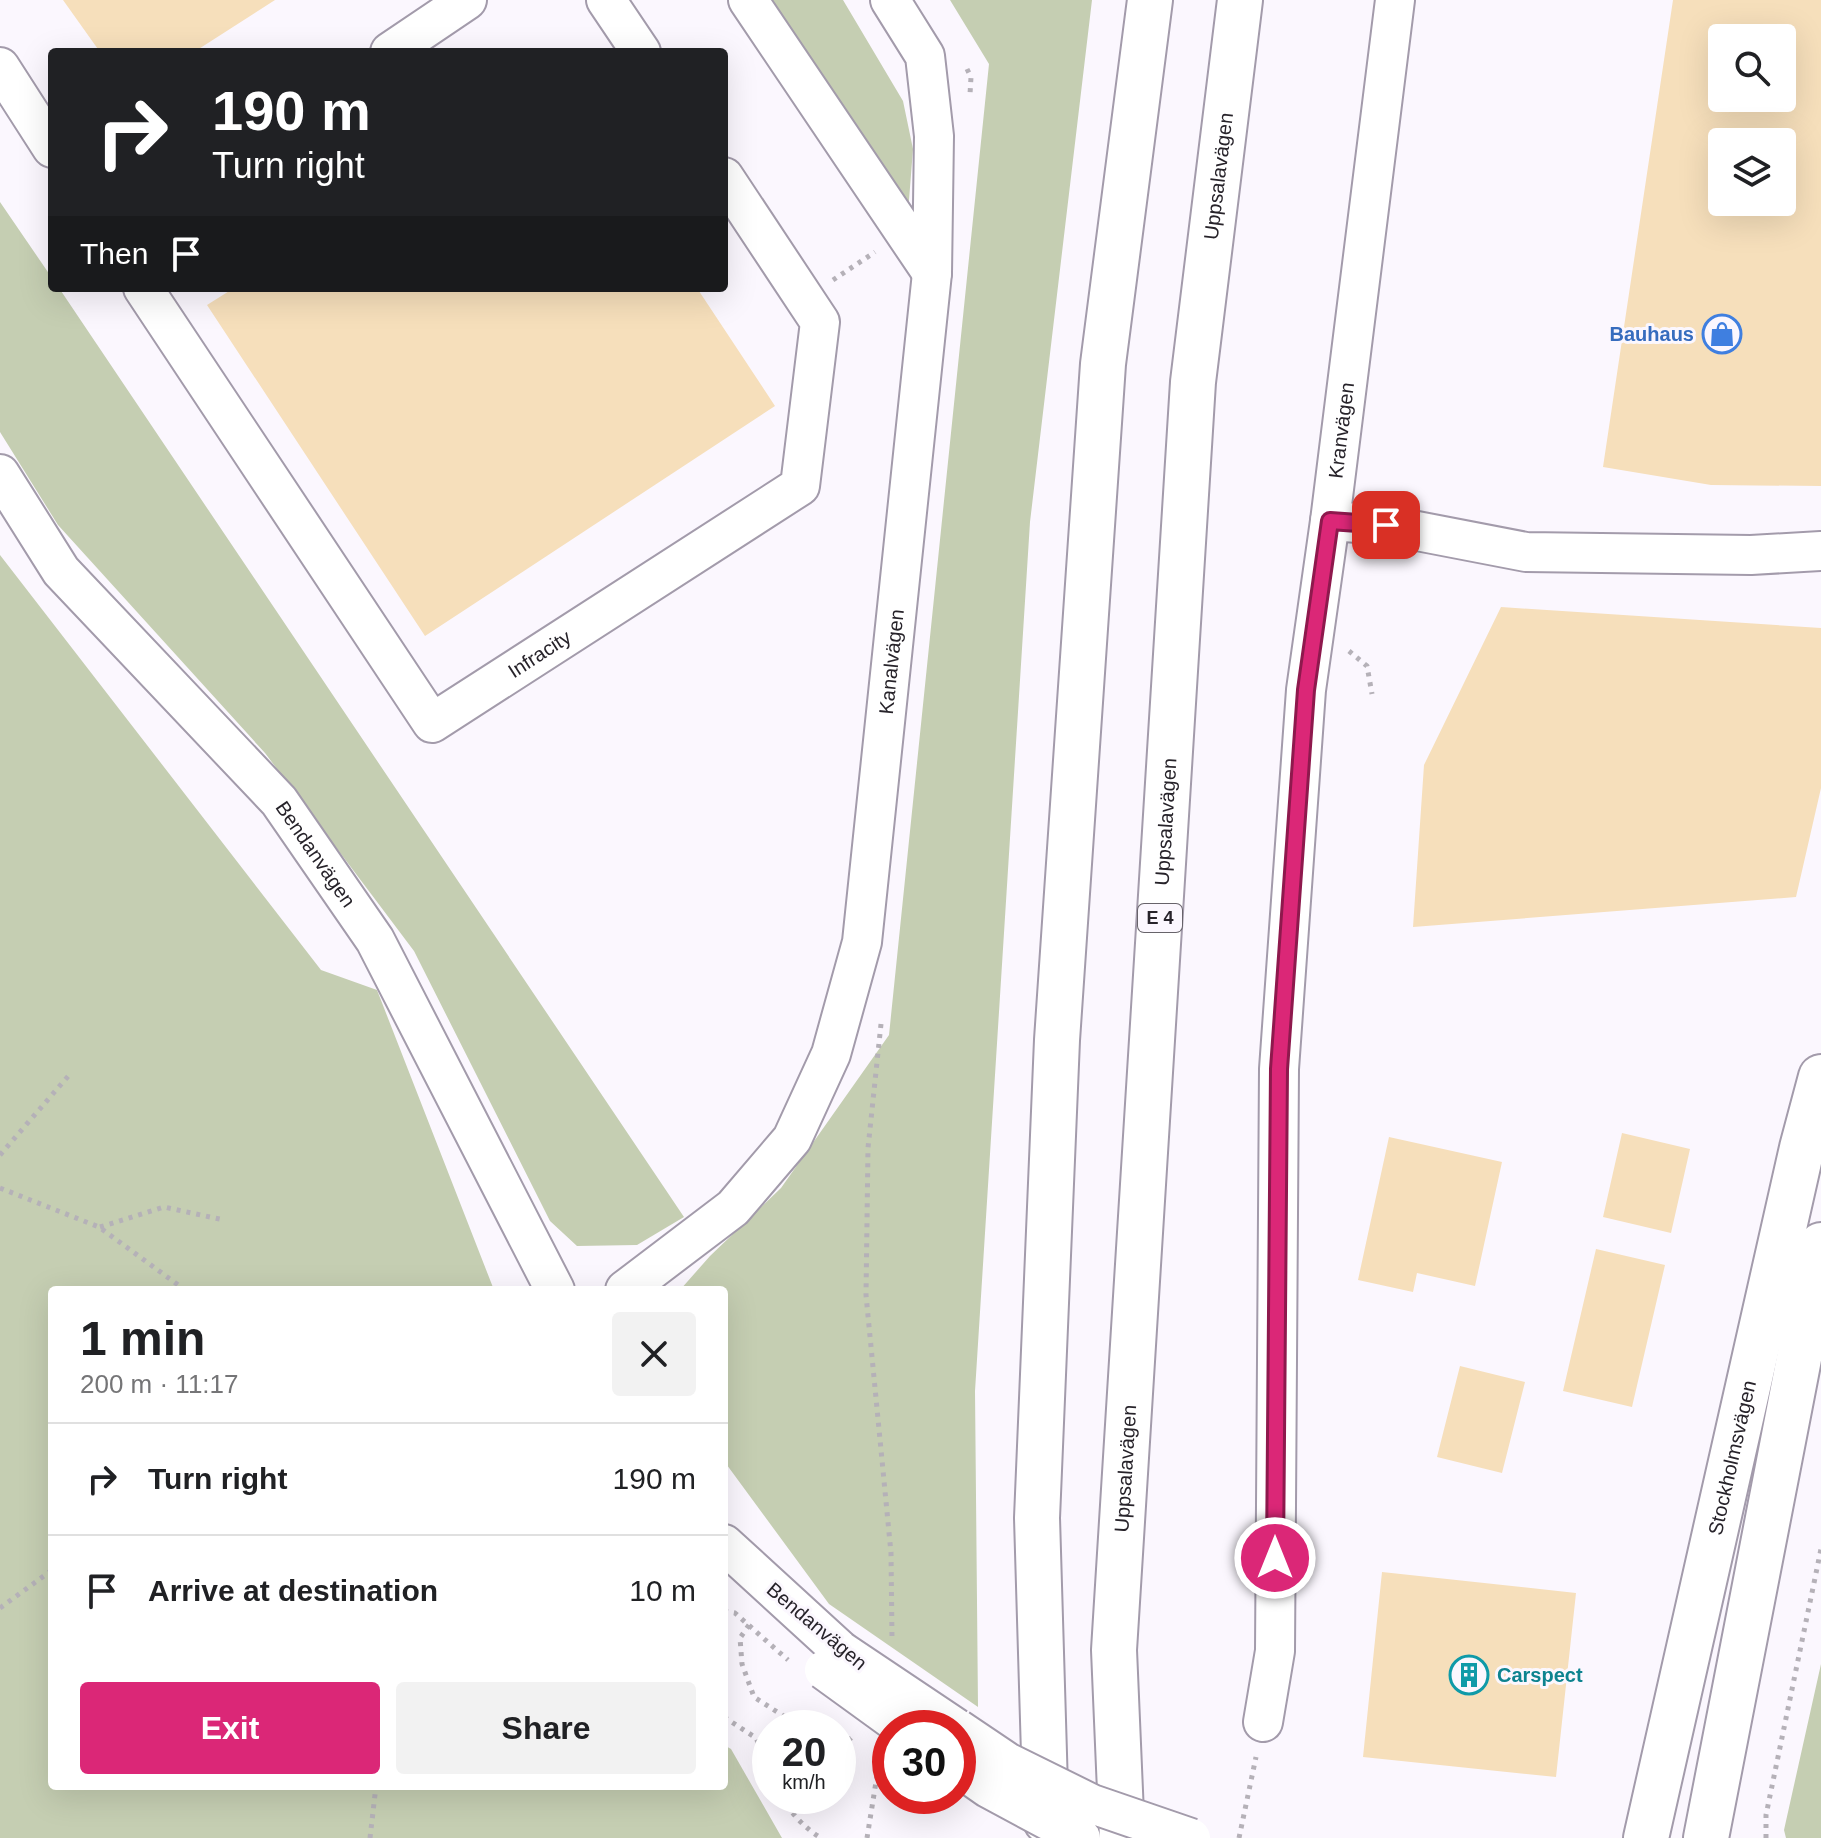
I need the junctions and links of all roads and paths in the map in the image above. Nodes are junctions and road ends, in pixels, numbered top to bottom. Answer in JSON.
{"nodes":[{"id":1,"x":467,"y":0,"type":"edge"},
{"id":2,"x":606,"y":0,"type":"edge"},
{"id":3,"x":748,"y":0,"type":"edge"},
{"id":4,"x":890,"y":0,"type":"edge"},
{"id":5,"x":1150,"y":0,"type":"edge"},
{"id":6,"x":1240,"y":0,"type":"edge"},
{"id":7,"x":1395,"y":0,"type":"edge"},
{"id":8,"x":396,"y":48,"type":"edge"},
{"id":9,"x":638,"y":48,"type":"edge"},
{"id":10,"x":0,"y":67,"type":"edge"},
{"id":11,"x":48,"y":142,"type":"edge"},
{"id":12,"x":728,"y":183,"type":"edge"},
{"id":13,"x":879,"y":249,"type":"dead end"},
{"id":14,"x":932,"y":273,"type":"junction"},
{"id":15,"x":146,"y":292,"type":"edge"},
{"id":16,"x":805,"y":300,"type":"junction"},
{"id":17,"x":0,"y":474,"type":"edge"},
{"id":18,"x":1330,"y":521,"type":"junction"},
{"id":19,"x":1821,"y":551,"type":"edge"},
{"id":20,"x":1751,"y":555,"type":"junction"},
{"id":21,"x":1821,"y":572,"type":"edge"},
{"id":22,"x":1340,"y":643,"type":"dead end"},
{"id":23,"x":1372,"y":694,"type":"dead end"},
{"id":24,"x":883,"y":1010,"type":"dead end"},
{"id":25,"x":70,"y":1074,"type":"dead end"},
{"id":26,"x":1821,"y":1077,"type":"edge"},
{"id":27,"x":0,"y":1155,"type":"edge"},
{"id":28,"x":0,"y":1188,"type":"edge"},
{"id":29,"x":224,"y":1220,"type":"dead end"},
{"id":30,"x":99,"y":1227,"type":"junction"},
{"id":31,"x":1821,"y":1245,"type":"edge"},
{"id":32,"x":180,"y":1286,"type":"edge"},
{"id":33,"x":553,"y":1286,"type":"edge"},
{"id":34,"x":630,"y":1286,"type":"edge"},
{"id":35,"x":728,"y":1549,"type":"edge"},
{"id":36,"x":1821,"y":1549,"type":"edge"},
{"id":37,"x":728,"y":1565,"type":"edge"},
{"id":38,"x":48,"y":1573,"type":"edge"},
{"id":39,"x":0,"y":1608,"type":"edge"},
{"id":40,"x":728,"y":1612,"type":"edge"},
{"id":41,"x":749,"y":1625,"type":"junction"},
{"id":42,"x":892,"y":1654,"type":"dead end"},
{"id":43,"x":820,"y":1662,"type":"junction"},
{"id":44,"x":774,"y":1710,"type":"edge"},
{"id":45,"x":918,"y":1710,"type":"edge"},
{"id":46,"x":872,"y":1715,"type":"edge"},
{"id":47,"x":728,"y":1720,"type":"edge"},
{"id":48,"x":1263,"y":1722,"type":"joint"},
{"id":49,"x":752,"y":1735,"type":"edge"},
{"id":50,"x":976,"y":1742,"type":"edge"},
{"id":51,"x":976,"y":1780,"type":"edge"},
{"id":52,"x":376,"y":1790,"type":"edge"},
{"id":53,"x":794,"y":1814,"type":"edge"},
{"id":54,"x":873,"y":1814,"type":"edge"},
{"id":55,"x":370,"y":1838,"type":"edge"},
{"id":56,"x":821,"y":1838,"type":"edge"},
{"id":57,"x":867,"y":1838,"type":"edge"},
{"id":58,"x":1046,"y":1838,"type":"edge"},
{"id":59,"x":1081,"y":1838,"type":"edge"},
{"id":60,"x":1122,"y":1838,"type":"edge"},
{"id":61,"x":1191,"y":1838,"type":"edge"},
{"id":62,"x":1239,"y":1838,"type":"edge"},
{"id":63,"x":1646,"y":1838,"type":"edge"},
{"id":64,"x":1706,"y":1838,"type":"edge"},
{"id":65,"x":1766,"y":1838,"type":"edge"}],
"edges":[{"from":1,"to":8,"type":"street"},
{"from":2,"to":9,"type":"street"},
{"from":3,"to":14,"type":"street"},
{"from":4,"to":14,"type":"street","name":"Kanalvägen"},
{"from":5,"to":58,"type":"main road"},
{"from":6,"to":60,"type":"main road","name":"Uppsalavägen","number":"E 4"},
{"from":7,"to":18,"type":"street","name":"Kranvägen"},
{"from":10,"to":11,"type":"street"},
{"from":12,"to":16,"type":"street","name":"Infracity"},
{"from":13,"to":16,"type":"path"},
{"from":14,"to":34,"type":"street","name":"Kanalvägen"},
{"from":15,"to":16,"type":"street","name":"Infracity"},
{"from":17,"to":33,"type":"street","name":"Bendanvägen"},
{"from":18,"to":20,"type":"street"},
{"from":18,"to":48,"type":"street","name":"Kranvägen"},
{"from":19,"to":20,"type":"street"},
{"from":20,"to":21,"type":"street"},
{"from":22,"to":23,"type":"path"},
{"from":24,"to":42,"type":"path"},
{"from":25,"to":27,"type":"path"},
{"from":26,"to":63,"type":"main road","name":"Stockholmsvägen"},
{"from":28,"to":30,"type":"path"},
{"from":29,"to":30,"type":"path"},
{"from":30,"to":32,"type":"path"},
{"from":31,"to":64,"type":"main road"},
{"from":35,"to":43,"type":"street","name":"Bendanvägen"},
{"from":36,"to":65,"type":"path"},
{"from":37,"to":43,"type":"street","name":"Bendanvägen"},
{"from":38,"to":39,"type":"path"},
{"from":40,"to":41,"type":"path"},
{"from":41,"to":43,"type":"path"},
{"from":41,"to":44,"type":"path"},
{"from":43,"to":45,"type":"street","name":"Bendanvägen","bridge":true},
{"from":43,"to":46,"type":"street","name":"Bendanvägen","bridge":true},
{"from":47,"to":49,"type":"path"},
{"from":48,"to":62,"type":"path"},
{"from":50,"to":61,"type":"street","name":"Bendanvägen","bridge":true},
{"from":51,"to":59,"type":"street","bridge":true},
{"from":52,"to":55,"type":"path"},
{"from":53,"to":56,"type":"path"},
{"from":54,"to":57,"type":"path"}]}
